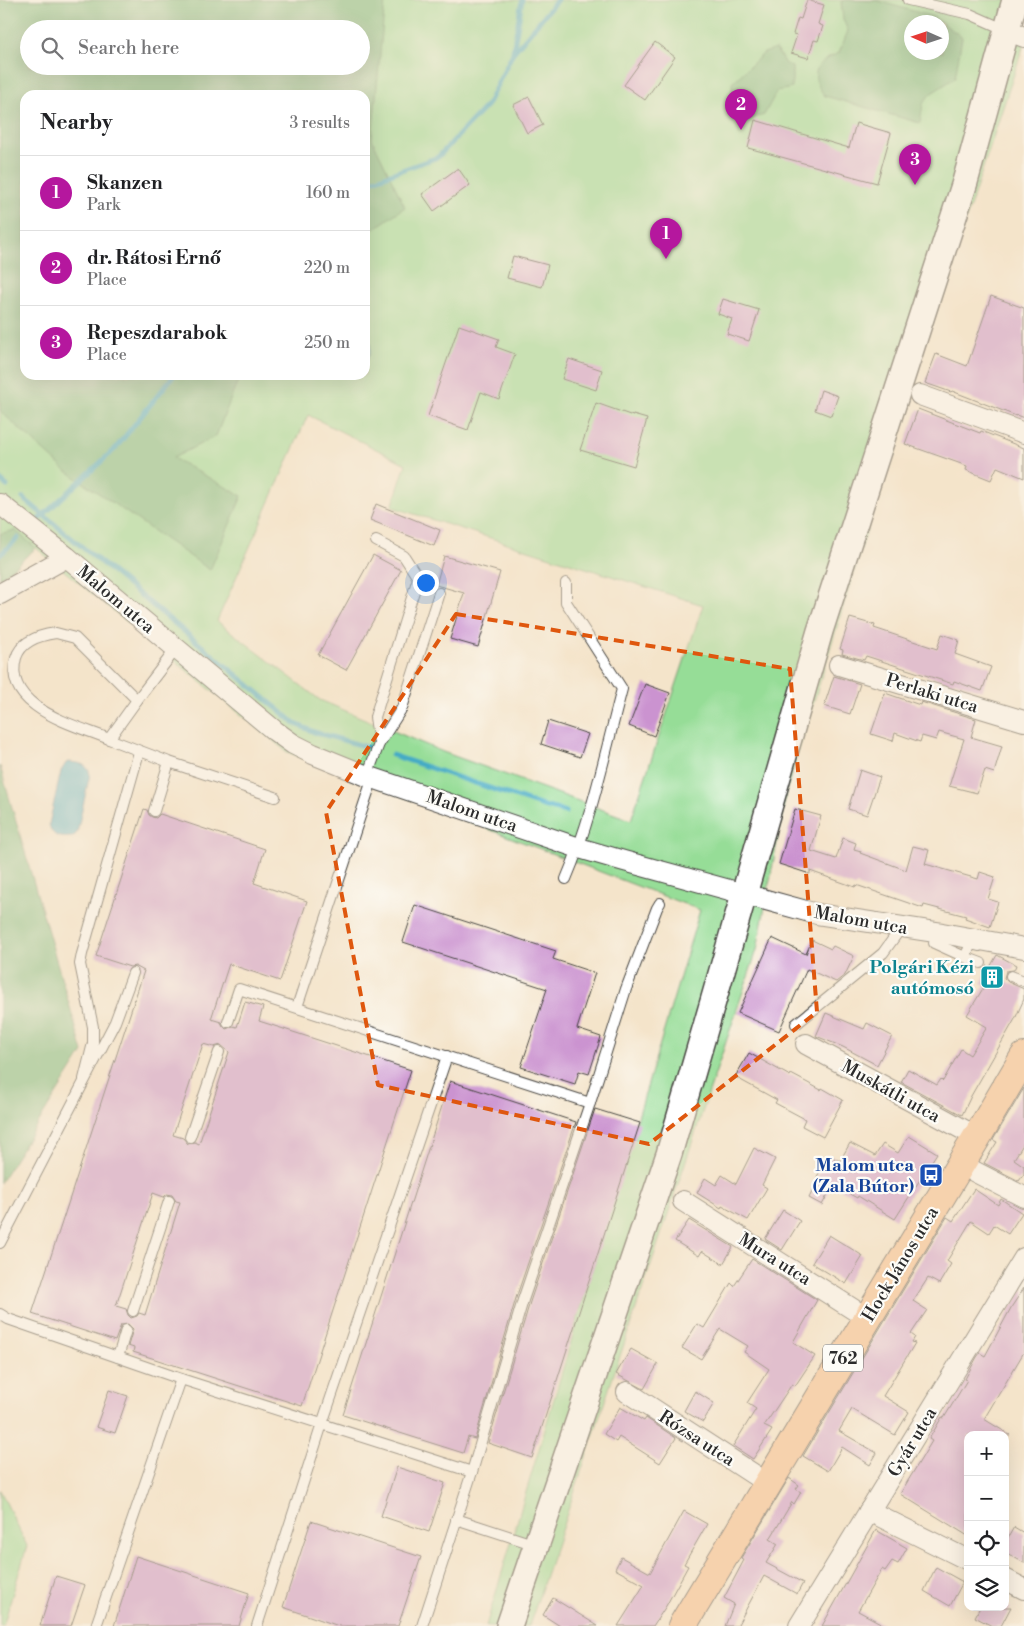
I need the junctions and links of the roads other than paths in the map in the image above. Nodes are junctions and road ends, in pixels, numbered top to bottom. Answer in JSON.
{"nodes":[{"id":1,"x":908,"y":0,"type":"edge"},
{"id":2,"x":1015,"y":0,"type":"edge"},
{"id":3,"x":1015,"y":33,"type":"edge"},
{"id":4,"x":920,"y":395,"type":"dead end"},
{"id":5,"x":1024,"y":433,"type":"edge"},
{"id":6,"x":0,"y":504,"type":"edge"},
{"id":7,"x":376,"y":541,"type":"dead end"},
{"id":8,"x":67,"y":557,"type":"junction"},
{"id":9,"x":566,"y":583,"type":"dead end"},
{"id":10,"x":440,"y":593,"type":"dead end"},
{"id":11,"x":0,"y":594,"type":"edge"},
{"id":12,"x":176,"y":649,"type":"junction"},
{"id":13,"x":839,"y":665,"type":"dead end"},
{"id":14,"x":137,"y":700,"type":"junction"},
{"id":15,"x":1024,"y":721,"type":"edge"},
{"id":16,"x":109,"y":739,"type":"junction"},
{"id":17,"x":379,"y":744,"type":"junction"},
{"id":18,"x":139,"y":752,"type":"junction"},
{"id":19,"x":168,"y":762,"type":"junction"},
{"id":20,"x":370,"y":777,"type":"junction"},
{"id":21,"x":275,"y":797,"type":"dead end"},
{"id":22,"x":154,"y":811,"type":"dead end"},
{"id":23,"x":579,"y":848,"type":"junction"},
{"id":24,"x":566,"y":879,"type":"dead end"},
{"id":25,"x":744,"y":895,"type":"junction"},
{"id":26,"x":660,"y":903,"type":"dead end"},
{"id":27,"x":901,"y":928,"type":"junction"},
{"id":28,"x":942,"y":933,"type":"junction"},
{"id":29,"x":1024,"y":948,"type":"edge"},
{"id":30,"x":965,"y":957,"type":"junction"},
{"id":31,"x":1024,"y":958,"type":"edge"},
{"id":32,"x":981,"y":963,"type":"dead end"},
{"id":33,"x":133,"y":973,"type":"dead end"},
{"id":34,"x":1011,"y":976,"type":"dead end"},
{"id":35,"x":1024,"y":981,"type":"edge"},
{"id":36,"x":297,"y":1008,"type":"junction"},
{"id":37,"x":228,"y":1022,"type":"dead end"},
{"id":38,"x":796,"y":1024,"type":"dead end"},
{"id":39,"x":806,"y":1044,"type":"dead end"},
{"id":40,"x":218,"y":1052,"type":"dead end"},
{"id":41,"x":447,"y":1056,"type":"junction"},
{"id":42,"x":1024,"y":1056,"type":"edge"},
{"id":43,"x":84,"y":1079,"type":"junction"},
{"id":44,"x":590,"y":1103,"type":"junction"},
{"id":45,"x":190,"y":1137,"type":"dead end"},
{"id":46,"x":977,"y":1137,"type":"junction"},
{"id":47,"x":960,"y":1164,"type":"junction"},
{"id":48,"x":1024,"y":1197,"type":"edge"},
{"id":49,"x":169,"y":1201,"type":"dead end"},
{"id":50,"x":683,"y":1201,"type":"dead end"},
{"id":51,"x":0,"y":1243,"type":"edge"},
{"id":52,"x":1024,"y":1258,"type":"edge"},
{"id":53,"x":133,"y":1311,"type":"dead end"},
{"id":54,"x":0,"y":1314,"type":"edge"},
{"id":55,"x":867,"y":1318,"type":"junction"},
{"id":56,"x":126,"y":1330,"type":"dead end"},
{"id":57,"x":118,"y":1357,"type":"junction"},
{"id":58,"x":181,"y":1379,"type":"junction"},
{"id":59,"x":627,"y":1392,"type":"dead end"},
{"id":60,"x":322,"y":1424,"type":"junction"},
{"id":61,"x":472,"y":1472,"type":"junction"},
{"id":62,"x":767,"y":1483,"type":"junction"},
{"id":63,"x":869,"y":1511,"type":"junction"},
{"id":64,"x":456,"y":1519,"type":"junction"},
{"id":65,"x":536,"y":1545,"type":"junction"},
{"id":66,"x":964,"y":1558,"type":"edge"},
{"id":67,"x":1009,"y":1581,"type":"edge"},
{"id":68,"x":1024,"y":1589,"type":"edge"},
{"id":69,"x":96,"y":1626,"type":"edge"},
{"id":70,"x":257,"y":1626,"type":"edge"},
{"id":71,"x":422,"y":1626,"type":"edge"},
{"id":72,"x":509,"y":1626,"type":"edge"},
{"id":73,"x":683,"y":1626,"type":"edge"},
{"id":74,"x":799,"y":1626,"type":"edge"}],
"edges":[{"from":1,"to":3,"type":"lane"},
{"from":2,"to":3,"type":"street"},
{"from":3,"to":25,"type":"street"},
{"from":4,"to":5,"type":"street"},
{"from":6,"to":8,"type":"street","name":"Malom utca"},
{"from":7,"to":17,"type":"lane"},
{"from":8,"to":11,"type":"street"},
{"from":8,"to":12,"type":"street","name":"Malom utca"},
{"from":9,"to":23,"type":"lane"},
{"from":10,"to":17,"type":"lane"},
{"from":12,"to":14,"type":"lane"},
{"from":12,"to":20,"type":"street","name":"Malom utca"},
{"from":13,"to":15,"type":"street","name":"Perlaki utca"},
{"from":14,"to":16,"type":"lane"},
{"from":14,"to":16,"type":"lane"},
{"from":16,"to":18,"type":"lane"},
{"from":17,"to":20,"type":"lane"},
{"from":18,"to":19,"type":"lane"},
{"from":18,"to":43,"type":"lane"},
{"from":19,"to":21,"type":"lane"},
{"from":19,"to":22,"type":"lane"},
{"from":20,"to":23,"type":"street","name":"Malom utca"},
{"from":20,"to":36,"type":"lane"},
{"from":23,"to":24,"type":"lane"},
{"from":23,"to":25,"type":"street","name":"Malom utca"},
{"from":25,"to":27,"type":"street","name":"Malom utca"},
{"from":25,"to":65,"type":"street"},
{"from":26,"to":44,"type":"lane"},
{"from":27,"to":28,"type":"street","name":"Malom utca"},
{"from":27,"to":38,"type":"lane"},
{"from":28,"to":29,"type":"street","name":"Malom utca"},
{"from":28,"to":30,"type":"lane"},
{"from":30,"to":31,"type":"lane"},
{"from":30,"to":32,"type":"lane"},
{"from":33,"to":43,"type":"lane"},
{"from":34,"to":35,"type":"lane"},
{"from":36,"to":37,"type":"lane"},
{"from":36,"to":41,"type":"lane"},
{"from":39,"to":46,"type":"street","name":"Muskátli utca"},
{"from":40,"to":45,"type":"lane"},
{"from":41,"to":44,"type":"lane"},
{"from":41,"to":60,"type":"lane"},
{"from":42,"to":46,"type":"main road","name":"Hock János utca","number":"762"},
{"from":43,"to":51,"type":"lane"},
{"from":44,"to":61,"type":"lane"},
{"from":46,"to":47,"type":"main road","name":"Hock János utca","number":"762"},
{"from":47,"to":48,"type":"street"},
{"from":47,"to":55,"type":"main road","name":"Hock János utca","number":"762"},
{"from":49,"to":53,"type":"lane"},
{"from":50,"to":55,"type":"street","name":"Mura utca"},
{"from":52,"to":63,"type":"street","name":"Gyár utca"},
{"from":54,"to":57,"type":"lane"},
{"from":55,"to":62,"type":"main road","name":"Hock János utca","number":"762"},
{"from":56,"to":57,"type":"lane"},
{"from":57,"to":58,"type":"lane"},
{"from":58,"to":60,"type":"lane"},
{"from":58,"to":69,"type":"lane"},
{"from":59,"to":62,"type":"street","name":"Rózsa utca"},
{"from":60,"to":61,"type":"lane"},
{"from":60,"to":70,"type":"lane"},
{"from":61,"to":64,"type":"lane"},
{"from":62,"to":73,"type":"main road","name":"Hock János utca","number":"762"},
{"from":63,"to":66,"type":"street"},
{"from":63,"to":74,"type":"street","name":"Gyár utca"},
{"from":64,"to":65,"type":"lane"},
{"from":64,"to":71,"type":"lane"},
{"from":65,"to":72,"type":"street"},
{"from":67,"to":68,"type":"street"}]}
